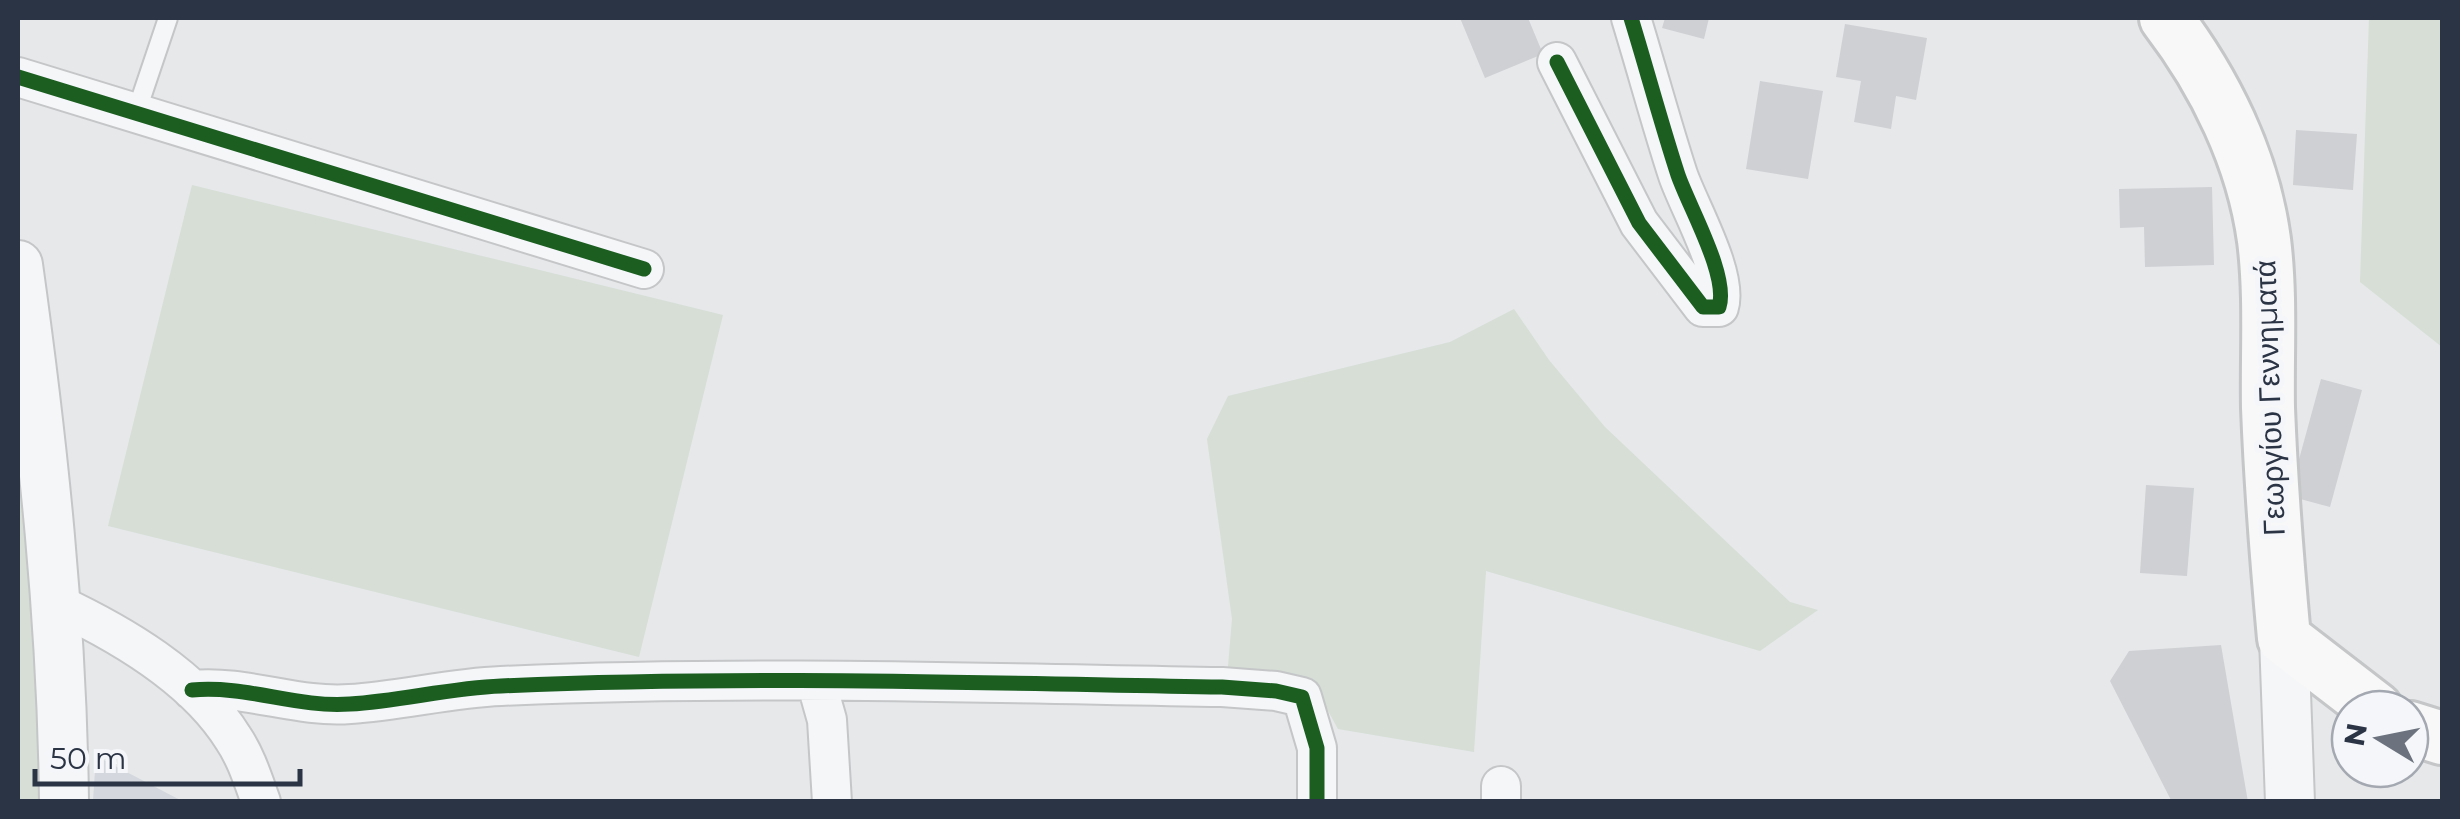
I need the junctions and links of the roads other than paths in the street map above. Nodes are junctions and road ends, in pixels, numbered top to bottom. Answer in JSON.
{"nodes":[{"id":1,"x":168,"y":18,"type":"edge"},
{"id":2,"x":1631,"y":18,"type":"edge"},
{"id":3,"x":2166,"y":18,"type":"edge"},
{"id":4,"x":1557,"y":62,"type":"dead end"},
{"id":5,"x":18,"y":77,"type":"edge"},
{"id":6,"x":136,"y":113,"type":"junction"},
{"id":7,"x":18,"y":264,"type":"edge"},
{"id":8,"x":644,"y":269,"type":"dead end"},
{"id":9,"x":57,"y":604,"type":"junction"},
{"id":10,"x":2284,"y":638,"type":"junction"},
{"id":11,"x":816,"y":681,"type":"junction"},
{"id":12,"x":2350,"y":689,"type":"edge"},
{"id":13,"x":192,"y":690,"type":"junction"},
{"id":14,"x":1316,"y":800,"type":"edge"},
{"id":15,"x":64,"y":802,"type":"edge"},
{"id":16,"x":261,"y":802,"type":"edge"},
{"id":17,"x":832,"y":802,"type":"edge"},
{"id":18,"x":2290,"y":802,"type":"edge"}],
"edges":[{"from":1,"to":6,"type":"lane"},
{"from":2,"to":4,"type":"street"},
{"from":3,"to":10,"type":"main road","name":"Γεωργίου Γεννηματά"},
{"from":5,"to":6,"type":"street"},
{"from":6,"to":8,"type":"street"},
{"from":7,"to":9,"type":"street"},
{"from":9,"to":13,"type":"street"},
{"from":9,"to":15,"type":"street"},
{"from":10,"to":12,"type":"main road"},
{"from":10,"to":18,"type":"street","name":"Γεωργίου Γεννηματά"},
{"from":11,"to":13,"type":"street"},
{"from":11,"to":14,"type":"street"},
{"from":11,"to":17,"type":"street"},
{"from":13,"to":16,"type":"street"}]}
